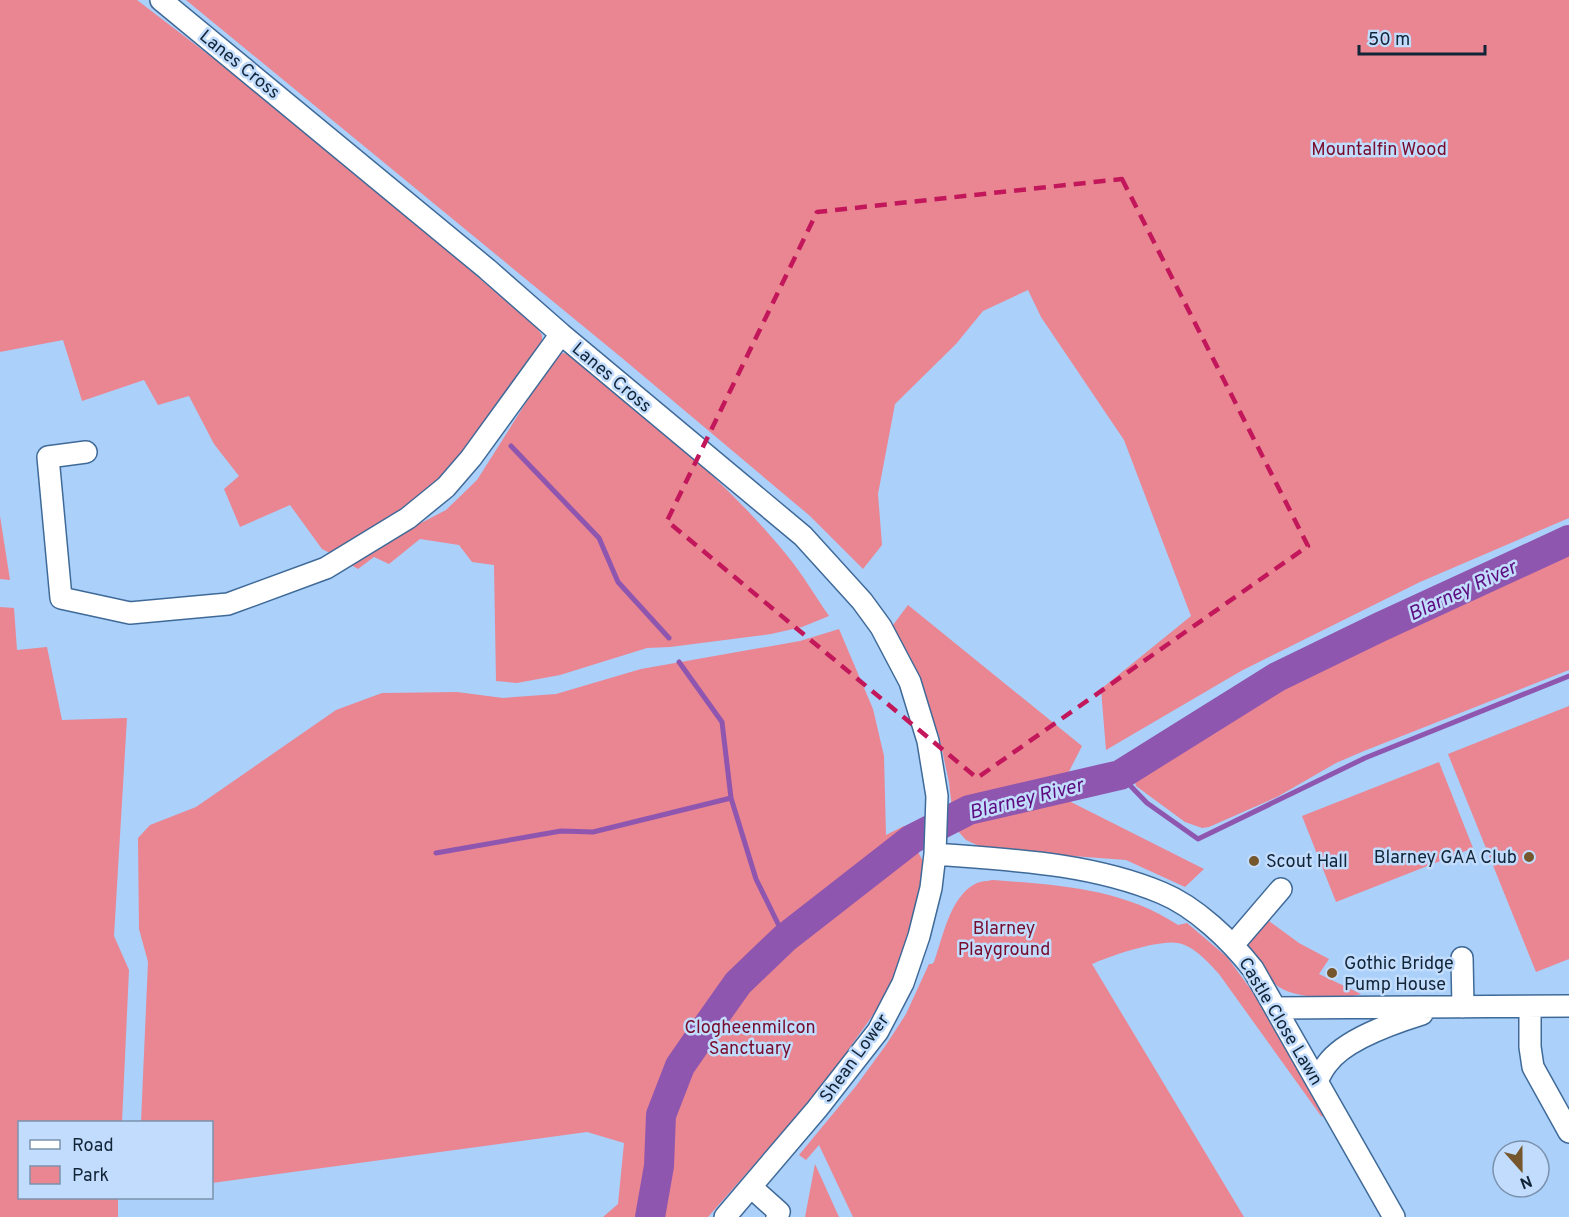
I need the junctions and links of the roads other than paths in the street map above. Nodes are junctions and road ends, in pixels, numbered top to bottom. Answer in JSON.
{"nodes":[{"id":1,"x":161,"y":0,"type":"edge"},
{"id":2,"x":561,"y":334,"type":"junction"},
{"id":3,"x":86,"y":452,"type":"dead end"},
{"id":4,"x":936,"y":845,"type":"junction"},
{"id":5,"x":974,"y":857,"type":"junction"},
{"id":6,"x":931,"y":888,"type":"junction"},
{"id":7,"x":1281,"y":889,"type":"dead end"},
{"id":8,"x":1233,"y":945,"type":"junction"},
{"id":9,"x":1462,"y":958,"type":"dead end"},
{"id":10,"x":1569,"y":1006,"type":"edge"},
{"id":11,"x":1454,"y":1007,"type":"junction"},
{"id":12,"x":1530,"y":1007,"type":"junction"},
{"id":13,"x":1275,"y":1008,"type":"junction"},
{"id":14,"x":1317,"y":1081,"type":"junction"},
{"id":15,"x":1569,"y":1132,"type":"edge"},
{"id":16,"x":751,"y":1187,"type":"junction"},
{"id":17,"x":725,"y":1217,"type":"edge"},
{"id":18,"x":777,"y":1217,"type":"edge"},
{"id":19,"x":1394,"y":1217,"type":"edge"}],
"edges":[{"from":1,"to":2,"type":"street","name":"Lanes Cross"},
{"from":2,"to":3,"type":"street"},
{"from":2,"to":4,"type":"street","name":"Lanes Cross"},
{"from":4,"to":5,"type":"street","name":"Castle Close Lawn"},
{"from":4,"to":6,"type":"street","name":"Shean Lower"},
{"from":5,"to":6,"type":"street","name":"Castle Close Lawn"},
{"from":5,"to":8,"type":"street","name":"Castle Close Lawn"},
{"from":6,"to":16,"type":"street","name":"Shean Lower"},
{"from":7,"to":8,"type":"street"},
{"from":8,"to":13,"type":"street","name":"Castle Close Lawn"},
{"from":9,"to":11,"type":"street"},
{"from":10,"to":12,"type":"street"},
{"from":11,"to":12,"type":"street"},
{"from":11,"to":13,"type":"street"},
{"from":11,"to":14,"type":"street"},
{"from":12,"to":15,"type":"street"},
{"from":13,"to":14,"type":"street","name":"Castle Close Lawn"},
{"from":14,"to":19,"type":"street","name":"Castle Close Lawn"},
{"from":16,"to":17,"type":"street","name":"Shean Lower"},
{"from":16,"to":18,"type":"street"}]}
